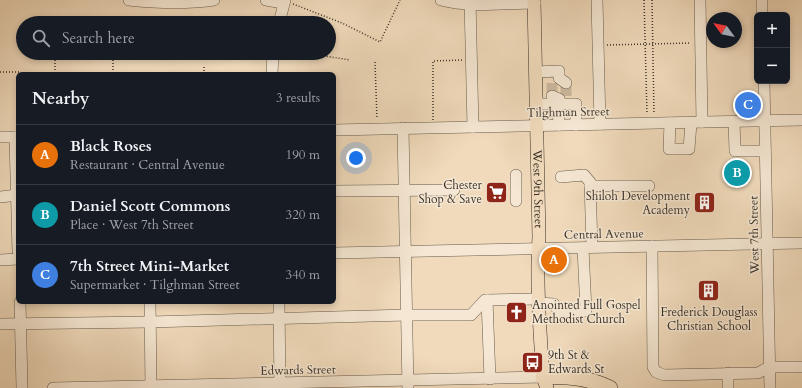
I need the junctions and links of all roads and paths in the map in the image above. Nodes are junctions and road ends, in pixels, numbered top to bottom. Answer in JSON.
{"nodes":[{"id":1,"x":129,"y":0,"type":"edge"},
{"id":2,"x":214,"y":0,"type":"edge"},
{"id":3,"x":266,"y":0,"type":"edge"},
{"id":4,"x":400,"y":0,"type":"edge"},
{"id":5,"x":441,"y":0,"type":"edge"},
{"id":6,"x":597,"y":0,"type":"edge"},
{"id":7,"x":644,"y":0,"type":"edge"},
{"id":8,"x":652,"y":0,"type":"edge"},
{"id":9,"x":700,"y":0,"type":"edge"},
{"id":10,"x":762,"y":0,"type":"edge"},
{"id":11,"x":284,"y":2,"type":"edge"},
{"id":12,"x":470,"y":2,"type":"edge"},
{"id":13,"x":535,"y":2,"type":"edge"},
{"id":14,"x":762,"y":12,"type":"edge"},
{"id":15,"x":281,"y":16,"type":"edge"},
{"id":16,"x":324,"y":16,"type":"edge"},
{"id":17,"x":336,"y":21,"type":"edge"},
{"id":18,"x":701,"y":43,"type":"junction"},
{"id":19,"x":652,"y":44,"type":"junction"},
{"id":20,"x":597,"y":45,"type":"junction"},
{"id":21,"x":645,"y":45,"type":"junction"},
{"id":22,"x":336,"y":58,"type":"edge"},
{"id":23,"x":55,"y":60,"type":"edge"},
{"id":24,"x":113,"y":60,"type":"edge"},
{"id":25,"x":273,"y":60,"type":"edge"},
{"id":26,"x":350,"y":60,"type":"dead end"},
{"id":27,"x":472,"y":60,"type":"junction"},
{"id":28,"x":375,"y":62,"type":"dead end"},
{"id":29,"x":204,"y":67,"type":"dead end"},
{"id":30,"x":0,"y":72,"type":"edge"},
{"id":31,"x":20,"y":72,"type":"dead end"},
{"id":32,"x":55,"y":72,"type":"edge"},
{"id":33,"x":114,"y":72,"type":"edge"},
{"id":34,"x":204,"y":72,"type":"edge"},
{"id":35,"x":272,"y":72,"type":"edge"},
{"id":36,"x":536,"y":72,"type":"junction"},
{"id":37,"x":559,"y":82,"type":"tunnel mouth"},
{"id":38,"x":764,"y":84,"type":"edge"},
{"id":39,"x":559,"y":98,"type":"junction"},
{"id":40,"x":536,"y":104,"type":"junction"},
{"id":41,"x":802,"y":120,"type":"edge"},
{"id":42,"x":764,"y":121,"type":"junction"},
{"id":43,"x":696,"y":122,"type":"junction"},
{"id":44,"x":734,"y":122,"type":"junction"},
{"id":45,"x":650,"y":123,"type":"junction"},
{"id":46,"x":670,"y":123,"type":"junction"},
{"id":47,"x":600,"y":124,"type":"junction"},
{"id":48,"x":559,"y":125,"type":"junction"},
{"id":49,"x":576,"y":125,"type":"junction"},
{"id":50,"x":537,"y":126,"type":"junction"},
{"id":51,"x":473,"y":127,"type":"junction"},
{"id":52,"x":403,"y":128,"type":"junction"},
{"id":53,"x":434,"y":128,"type":"junction"},
{"id":54,"x":377,"y":129,"type":"junction"},
{"id":55,"x":336,"y":130,"type":"edge"},
{"id":56,"x":0,"y":137,"type":"edge"},
{"id":57,"x":16,"y":137,"type":"edge"},
{"id":58,"x":765,"y":151,"type":"junction"},
{"id":59,"x":516,"y":175,"type":"dead end"},
{"id":60,"x":561,"y":177,"type":"dead end"},
{"id":61,"x":590,"y":186,"type":"junction"},
{"id":62,"x":649,"y":186,"type":"dead end"},
{"id":63,"x":404,"y":190,"type":"junction"},
{"id":64,"x":454,"y":190,"type":"dead end"},
{"id":65,"x":336,"y":191,"type":"edge"},
{"id":66,"x":16,"y":196,"type":"edge"},
{"id":67,"x":0,"y":197,"type":"edge"},
{"id":68,"x":516,"y":201,"type":"dead end"},
{"id":69,"x":802,"y":243,"type":"edge"},
{"id":70,"x":767,"y":244,"type":"junction"},
{"id":71,"x":652,"y":246,"type":"junction"},
{"id":72,"x":538,"y":248,"type":"junction"},
{"id":73,"x":588,"y":248,"type":"junction"},
{"id":74,"x":405,"y":251,"type":"junction"},
{"id":75,"x":336,"y":253,"type":"edge"},
{"id":76,"x":0,"y":260,"type":"edge"},
{"id":77,"x":16,"y":260,"type":"edge"},
{"id":78,"x":487,"y":300,"type":"junction"},
{"id":79,"x":538,"y":301,"type":"junction"},
{"id":80,"x":20,"y":304,"type":"edge"},
{"id":81,"x":150,"y":304,"type":"edge"},
{"id":82,"x":279,"y":304,"type":"edge"},
{"id":83,"x":407,"y":315,"type":"junction"},
{"id":84,"x":279,"y":318,"type":"junction"},
{"id":85,"x":150,"y":322,"type":"junction"},
{"id":86,"x":0,"y":324,"type":"edge"},
{"id":87,"x":20,"y":324,"type":"junction"},
{"id":88,"x":802,"y":367,"type":"edge"},
{"id":89,"x":769,"y":368,"type":"junction"},
{"id":90,"x":728,"y":373,"type":"junction"},
{"id":91,"x":490,"y":379,"type":"junction"},
{"id":92,"x":408,"y":384,"type":"edge"},
{"id":93,"x":543,"y":384,"type":"edge"},
{"id":94,"x":280,"y":386,"type":"edge"},
{"id":95,"x":151,"y":387,"type":"edge"},
{"id":96,"x":22,"y":388,"type":"edge"},
{"id":97,"x":53,"y":388,"type":"edge"},
{"id":98,"x":610,"y":388,"type":"edge"},
{"id":99,"x":728,"y":388,"type":"edge"},
{"id":100,"x":770,"y":388,"type":"edge"}],
"edges":[{"from":1,"to":2,"type":"street"},
{"from":3,"to":11,"type":"street"},
{"from":4,"to":17,"type":"path"},
{"from":5,"to":12,"type":"street"},
{"from":6,"to":20,"type":"street"},
{"from":7,"to":21,"type":"path"},
{"from":8,"to":19,"type":"path"},
{"from":9,"to":18,"type":"street"},
{"from":10,"to":14,"type":"street"},
{"from":11,"to":15,"type":"street"},
{"from":11,"to":16,"type":"path"},
{"from":12,"to":13,"type":"street"},
{"from":12,"to":27,"type":"street"},
{"from":13,"to":36,"type":"main road","name":"West 9th Street"},
{"from":18,"to":19,"type":"path"},
{"from":18,"to":43,"type":"street"},
{"from":19,"to":21,"type":"path"},
{"from":19,"to":45,"type":"path"},
{"from":20,"to":21,"type":"path"},
{"from":20,"to":47,"type":"street"},
{"from":21,"to":45,"type":"path"},
{"from":22,"to":26,"type":"path"},
{"from":23,"to":32,"type":"path"},
{"from":24,"to":33,"type":"path"},
{"from":25,"to":35,"type":"street"},
{"from":27,"to":51,"type":"street"},
{"from":27,"to":53,"type":"path"},
{"from":28,"to":54,"type":"path"},
{"from":29,"to":34,"type":"path"},
{"from":30,"to":31,"type":"path"},
{"from":36,"to":37,"type":"street"},
{"from":36,"to":40,"type":"main road","name":"West 9th Street"},
{"from":38,"to":42,"type":"street","name":"West 7th Street"},
{"from":39,"to":40,"type":"street"},
{"from":39,"to":48,"type":"street"},
{"from":39,"to":49,"type":"street"},
{"from":40,"to":50,"type":"main road","name":"West 9th Street"},
{"from":41,"to":42,"type":"street","name":"Tilghman Street"},
{"from":42,"to":44,"type":"street","name":"Tilghman Street"},
{"from":42,"to":58,"type":"street","name":"West 7th Street"},
{"from":43,"to":44,"type":"street","name":"Tilghman Street"},
{"from":43,"to":46,"type":"street","name":"Tilghman Street"},
{"from":43,"to":46,"type":"street"},
{"from":44,"to":58,"type":"street"},
{"from":45,"to":46,"type":"street","name":"Tilghman Street"},
{"from":45,"to":47,"type":"street","name":"Tilghman Street"},
{"from":47,"to":49,"type":"street","name":"Tilghman Street"},
{"from":48,"to":49,"type":"street","name":"Tilghman Street"},
{"from":48,"to":50,"type":"street","name":"Tilghman Street"},
{"from":50,"to":51,"type":"street","name":"Tilghman Street"},
{"from":50,"to":72,"type":"main road","name":"West 9th Street"},
{"from":51,"to":53,"type":"street","name":"Tilghman Street"},
{"from":52,"to":53,"type":"street","name":"Tilghman Street"},
{"from":52,"to":54,"type":"street","name":"Tilghman Street"},
{"from":52,"to":63,"type":"street"},
{"from":54,"to":55,"type":"street","name":"Tilghman Street"},
{"from":56,"to":57,"type":"street"},
{"from":58,"to":70,"type":"street","name":"West 7th Street"},
{"from":59,"to":68,"type":"street"},
{"from":60,"to":61,"type":"street"},
{"from":61,"to":62,"type":"street"},
{"from":61,"to":73,"type":"street"},
{"from":63,"to":64,"type":"street"},
{"from":63,"to":65,"type":"street"},
{"from":63,"to":74,"type":"street"},
{"from":66,"to":67,"type":"street"},
{"from":69,"to":70,"type":"street","name":"Central Avenue"},
{"from":70,"to":71,"type":"street","name":"Central Avenue"},
{"from":70,"to":89,"type":"street","name":"West 7th Street"},
{"from":71,"to":73,"type":"street","name":"Central Avenue"},
{"from":71,"to":90,"type":"street"},
{"from":72,"to":73,"type":"street","name":"Central Avenue"},
{"from":72,"to":74,"type":"street","name":"Central Avenue"},
{"from":72,"to":79,"type":"main road","name":"West 9th Street"},
{"from":73,"to":79,"type":"street"},
{"from":74,"to":75,"type":"street","name":"Central Avenue"},
{"from":74,"to":83,"type":"street"},
{"from":76,"to":77,"type":"street"},
{"from":78,"to":79,"type":"street"},
{"from":78,"to":83,"type":"street"},
{"from":78,"to":91,"type":"street"},
{"from":79,"to":93,"type":"main road","name":"West 9th Street"},
{"from":80,"to":87,"type":"street"},
{"from":81,"to":85,"type":"street"},
{"from":82,"to":84,"type":"street"},
{"from":83,"to":84,"type":"street"},
{"from":83,"to":92,"type":"street"},
{"from":84,"to":85,"type":"street"},
{"from":84,"to":94,"type":"street"},
{"from":85,"to":87,"type":"street"},
{"from":85,"to":95,"type":"street"},
{"from":86,"to":87,"type":"street"},
{"from":87,"to":96,"type":"street"},
{"from":88,"to":89,"type":"street"},
{"from":89,"to":90,"type":"street"},
{"from":89,"to":100,"type":"street","name":"West 7th Street"},
{"from":90,"to":99,"type":"street"},
{"from":91,"to":92,"type":"street","name":"Edwards Street"},
{"from":91,"to":93,"type":"street","name":"Edwards Street"},
{"from":92,"to":94,"type":"street","name":"Edwards Street"},
{"from":93,"to":98,"type":"highway"},
{"from":94,"to":95,"type":"street","name":"Edwards Street"},
{"from":95,"to":97,"type":"street","name":"Edwards Street"}]}
